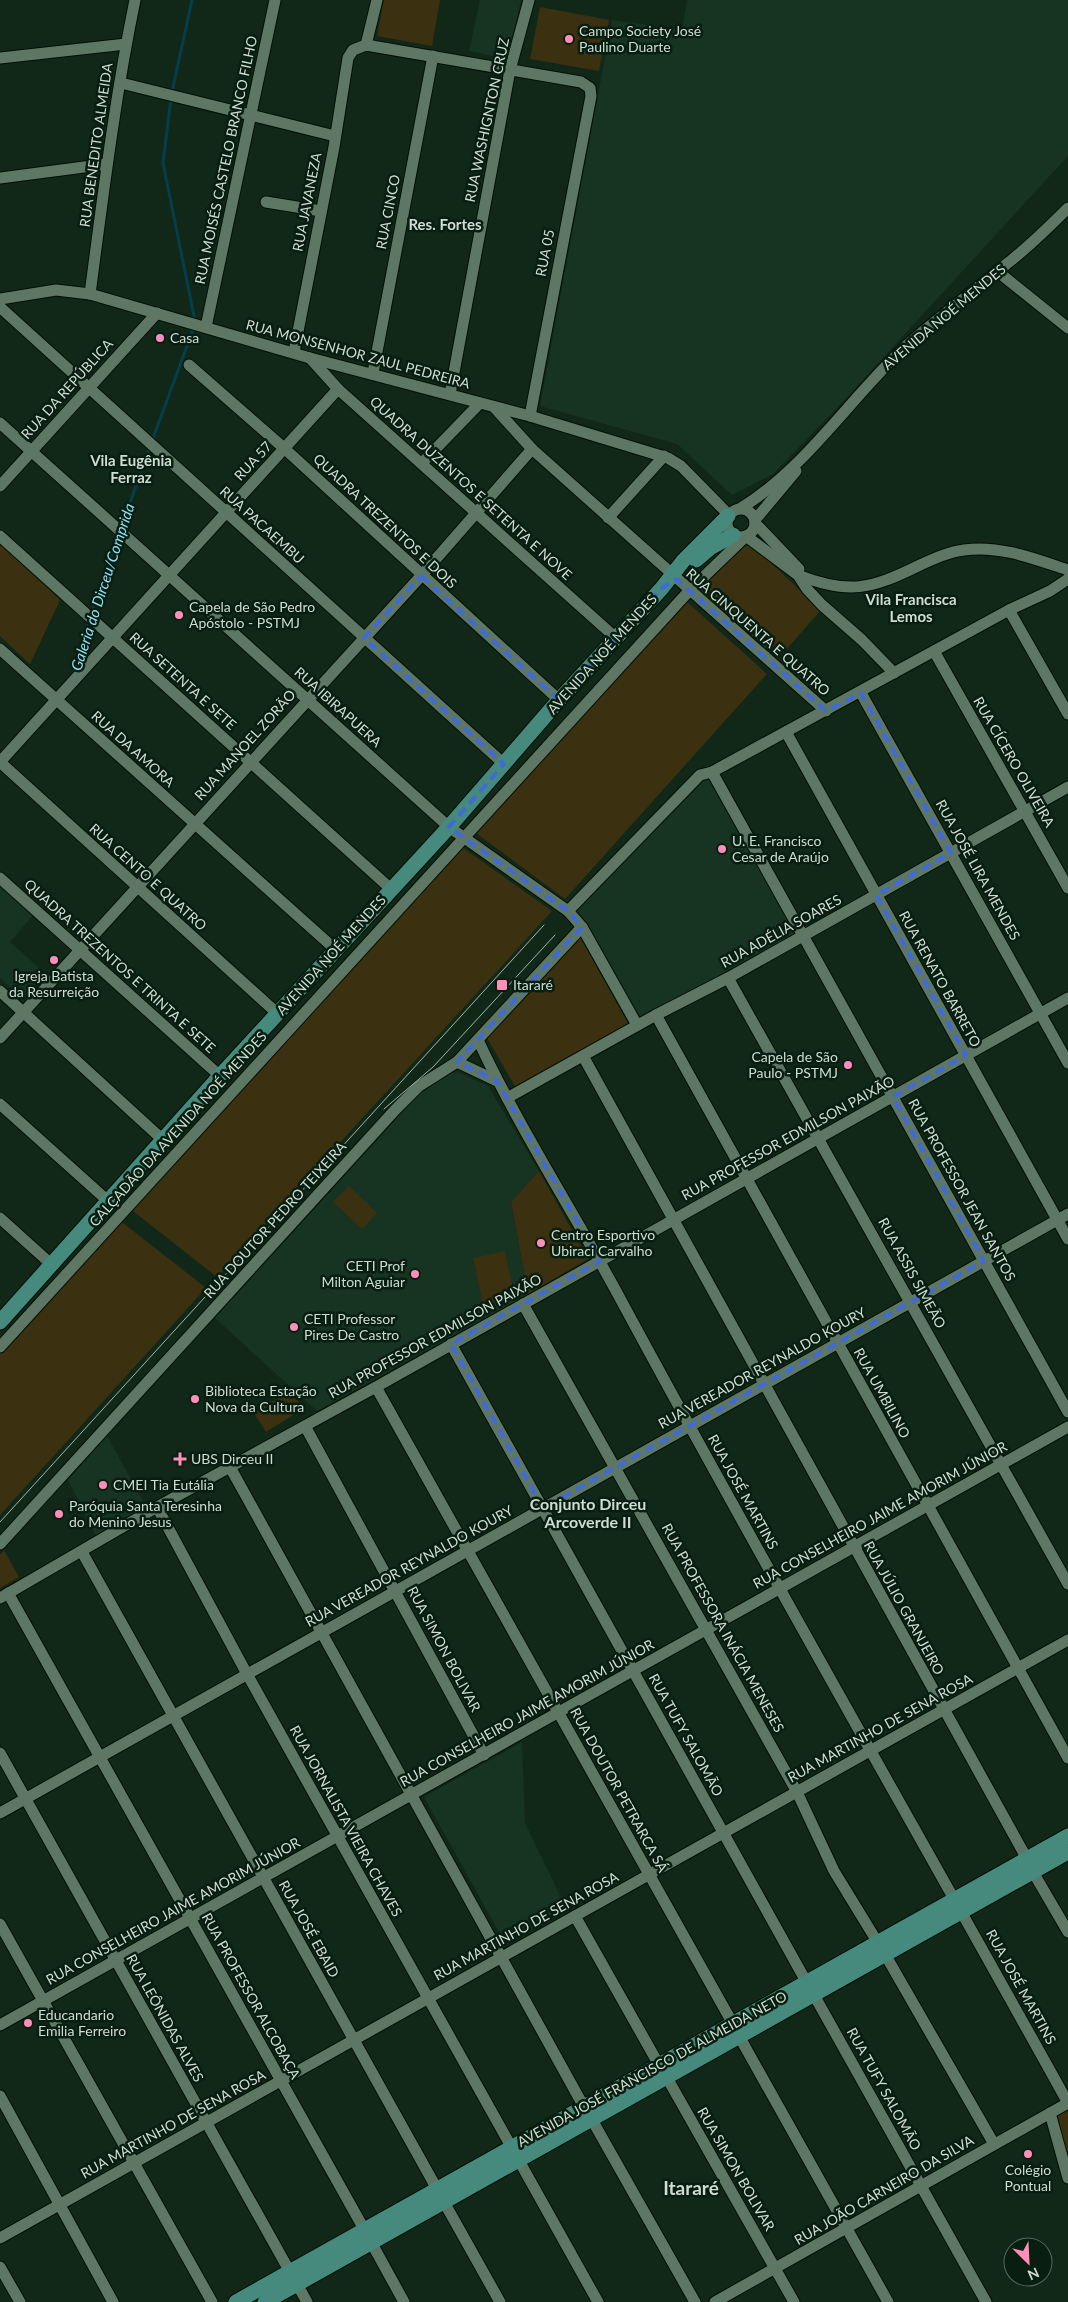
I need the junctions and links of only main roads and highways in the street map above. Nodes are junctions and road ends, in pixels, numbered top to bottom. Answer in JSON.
{"nodes":[{"id":1,"x":734,"y":512,"type":"road end"},
{"id":2,"x":739,"y":535,"type":"road end"},
{"id":3,"x":673,"y":577,"type":"junction"},
{"id":4,"x":0,"y":1322,"type":"edge"},
{"id":5,"x":1068,"y":1836,"type":"edge"},
{"id":6,"x":1068,"y":1852,"type":"edge"},
{"id":7,"x":1030,"y":1865,"type":"junction"},
{"id":8,"x":293,"y":2278,"type":"junction"},
{"id":9,"x":236,"y":2302,"type":"edge"},
{"id":10,"x":265,"y":2302,"type":"edge"}],
"edges":[{"from":1,"to":3,"type":"main road","name":"AVENIDA NOÉ MENDES"},
{"from":2,"to":3,"type":"main road","name":"AVENIDA NOÉ MENDES"},
{"from":3,"to":4,"type":"main road","name":"AVENIDA NOÉ MENDES"},
{"from":5,"to":7,"type":"main road","name":"AVENIDA JOSÉ FRANCISCO DE ALMEIDA NETO"},
{"from":6,"to":7,"type":"main road","name":"AVENIDA JOSÉ FRANCISCO DE ALMEIDA NETO"},
{"from":7,"to":8,"type":"main road","name":"AVENIDA JOSÉ FRANCISCO DE ALMEIDA NETO"},
{"from":8,"to":9,"type":"main road","name":"AVENIDA JOSÉ FRANCISCO DE ALMEIDA NETO"},
{"from":8,"to":10,"type":"main road","name":"AVENIDA JOSÉ FRANCISCO DE ALMEIDA NETO"}]}
